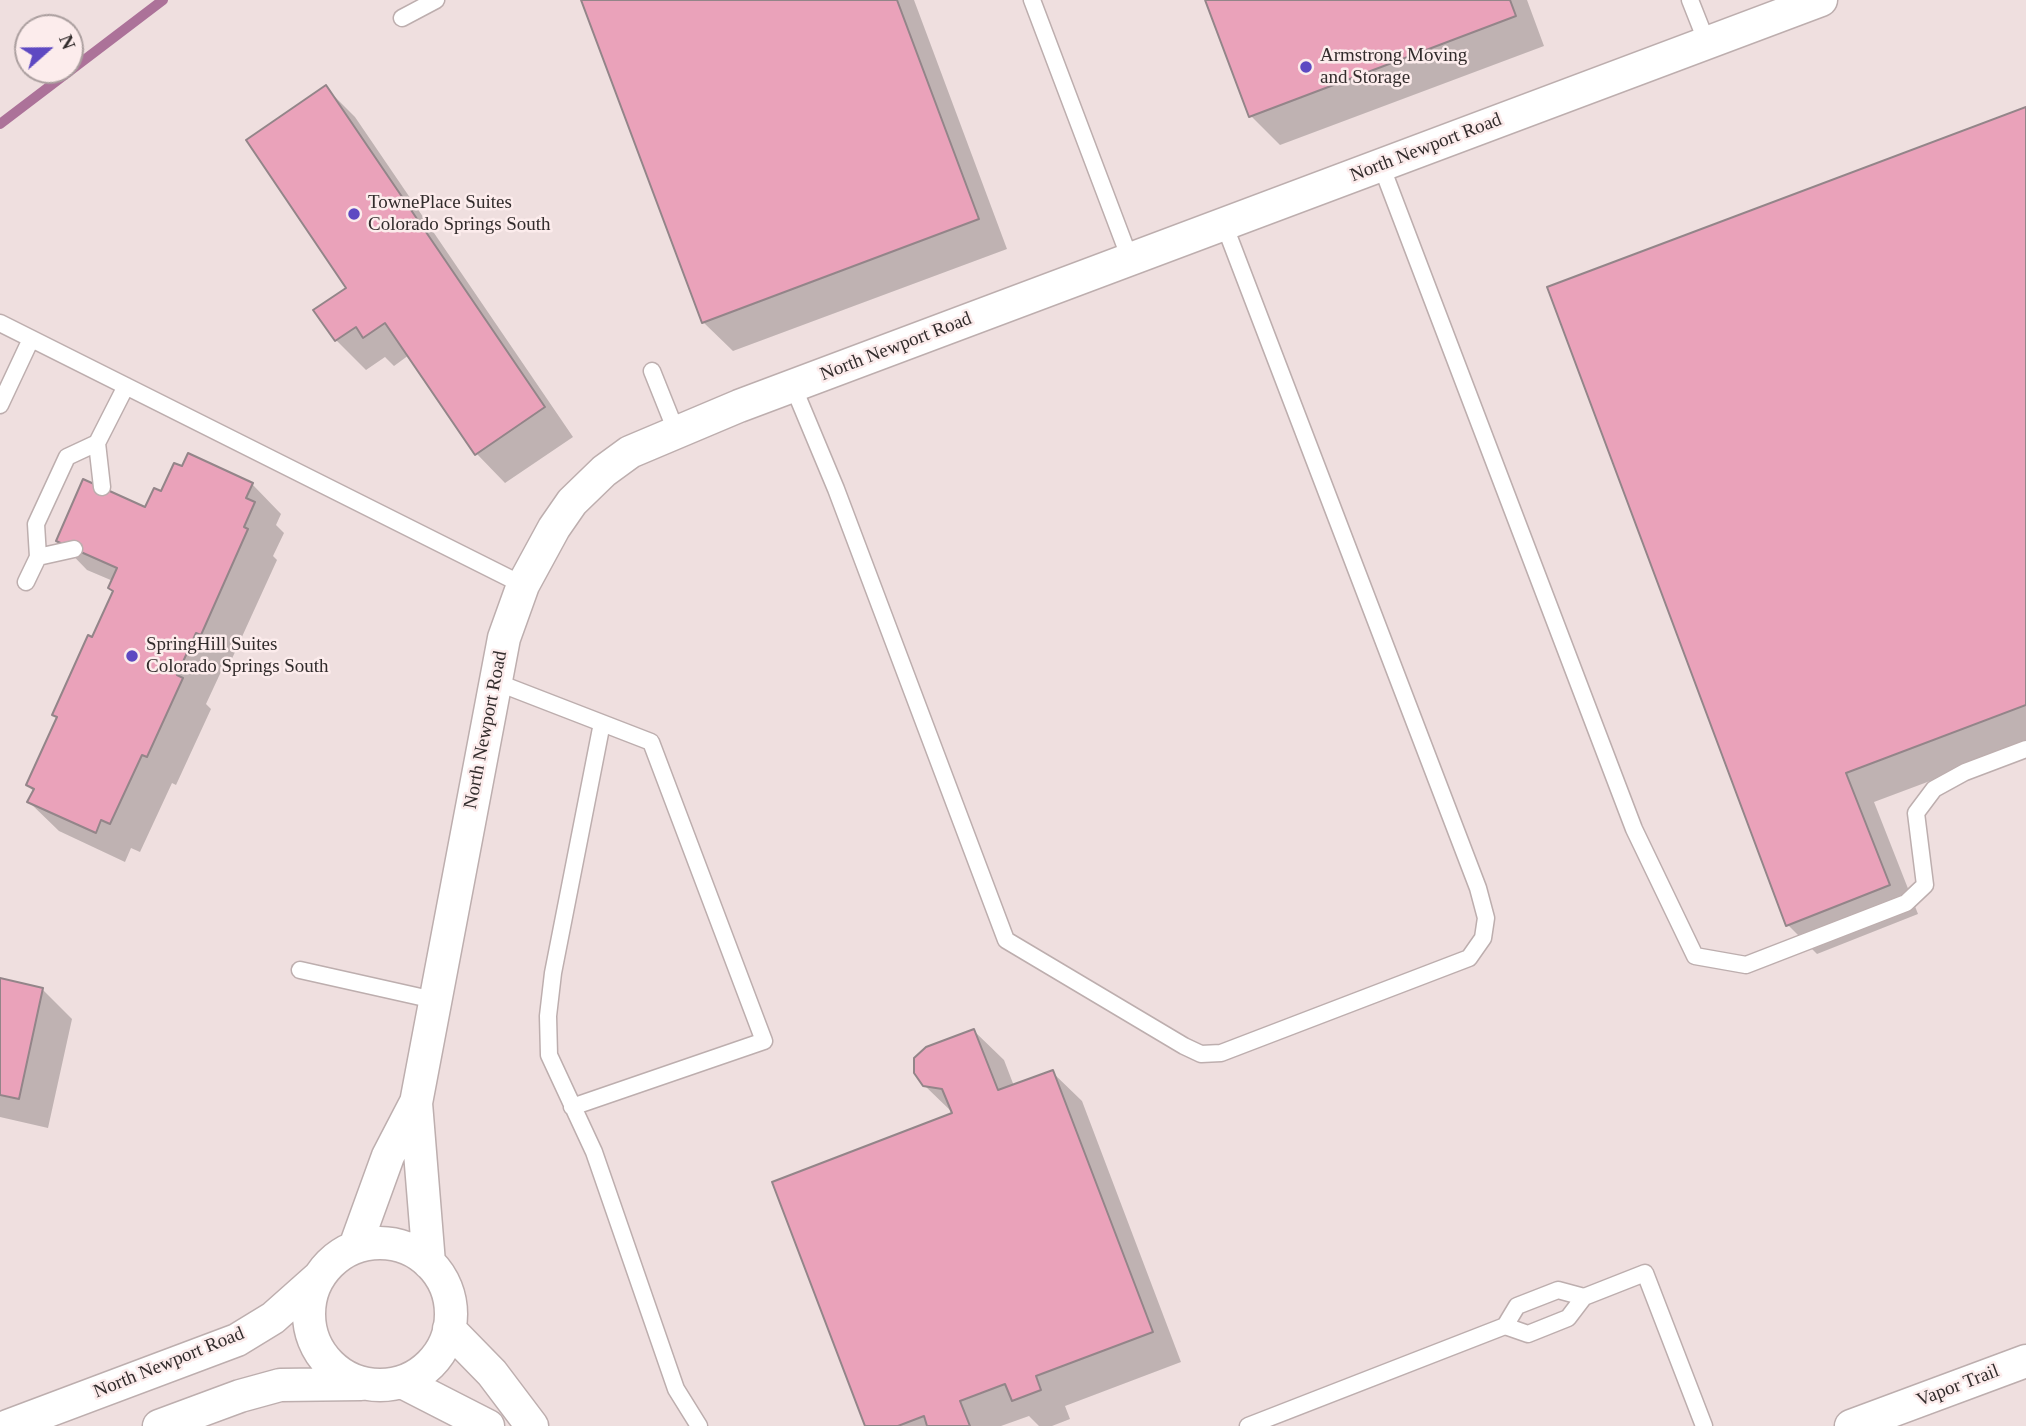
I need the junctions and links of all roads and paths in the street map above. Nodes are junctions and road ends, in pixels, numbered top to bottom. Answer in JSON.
{"nodes":[{"id":1,"x":436,"y":0,"type":"edge"},
{"id":2,"x":1032,"y":0,"type":"edge"},
{"id":3,"x":1690,"y":0,"type":"edge"},
{"id":4,"x":1812,"y":1,"type":"edge"},
{"id":5,"x":402,"y":18,"type":"dead end"},
{"id":6,"x":1707,"y":43,"type":"junction"},
{"id":7,"x":1381,"y":165,"type":"junction"},
{"id":8,"x":1224,"y":224,"type":"junction"},
{"id":9,"x":1130,"y":259,"type":"junction"},
{"id":10,"x":0,"y":323,"type":"edge"},
{"id":11,"x":31,"y":339,"type":"junction"},
{"id":12,"x":652,"y":371,"type":"dead end"},
{"id":13,"x":126,"y":386,"type":"junction"},
{"id":14,"x":793,"y":386,"type":"junction"},
{"id":15,"x":0,"y":405,"type":"edge"},
{"id":16,"x":676,"y":431,"type":"junction"},
{"id":17,"x":97,"y":443,"type":"junction"},
{"id":18,"x":102,"y":487,"type":"dead end"},
{"id":19,"x":74,"y":549,"type":"dead end"},
{"id":20,"x":38,"y":557,"type":"junction"},
{"id":21,"x":26,"y":582,"type":"dead end"},
{"id":22,"x":523,"y":585,"type":"junction"},
{"id":23,"x":496,"y":681,"type":"junction"},
{"id":24,"x":602,"y":723,"type":"junction"},
{"id":25,"x":2026,"y":748,"type":"edge"},
{"id":26,"x":300,"y":970,"type":"dead end"},
{"id":27,"x":434,"y":1000,"type":"junction"},
{"id":28,"x":416,"y":1103,"type":"junction"},
{"id":29,"x":572,"y":1107,"type":"junction"},
{"id":30,"x":355,"y":1247,"type":"junction"},
{"id":31,"x":429,"y":1263,"type":"junction"},
{"id":32,"x":318,"y":1278,"type":"junction"},
{"id":33,"x":1584,"y":1297,"type":"junction"},
{"id":34,"x":1504,"y":1326,"type":"junction"},
{"id":35,"x":449,"y":1329,"type":"junction"},
{"id":36,"x":2026,"y":1361,"type":"edge"},
{"id":37,"x":402,"y":1382,"type":"junction"},
{"id":38,"x":365,"y":1384,"type":"junction"},
{"id":39,"x":8,"y":1426,"type":"edge"},
{"id":40,"x":159,"y":1426,"type":"edge"},
{"id":41,"x":488,"y":1426,"type":"edge"},
{"id":42,"x":532,"y":1426,"type":"edge"},
{"id":43,"x":699,"y":1426,"type":"edge"},
{"id":44,"x":1248,"y":1426,"type":"edge"},
{"id":45,"x":1704,"y":1426,"type":"edge"},
{"id":46,"x":1851,"y":1426,"type":"edge"}],
"edges":[{"from":1,"to":5,"type":"lane"},
{"from":2,"to":9,"type":"lane"},
{"from":3,"to":6,"type":"lane"},
{"from":4,"to":6,"type":"street","name":"North Newport Road"},
{"from":6,"to":7,"type":"street","name":"North Newport Road"},
{"from":7,"to":8,"type":"street","name":"North Newport Road"},
{"from":7,"to":25,"type":"lane"},
{"from":8,"to":9,"type":"street","name":"North Newport Road"},
{"from":8,"to":14,"type":"lane"},
{"from":9,"to":14,"type":"street","name":"North Newport Road"},
{"from":10,"to":11,"type":"lane"},
{"from":11,"to":13,"type":"lane"},
{"from":11,"to":15,"type":"lane"},
{"from":12,"to":16,"type":"lane"},
{"from":13,"to":17,"type":"lane"},
{"from":13,"to":22,"type":"lane"},
{"from":14,"to":16,"type":"street","name":"North Newport Road"},
{"from":16,"to":22,"type":"street","name":"North Newport Road"},
{"from":17,"to":18,"type":"lane"},
{"from":17,"to":20,"type":"lane"},
{"from":19,"to":20,"type":"lane"},
{"from":20,"to":21,"type":"lane"},
{"from":22,"to":23,"type":"street","name":"North Newport Road"},
{"from":23,"to":24,"type":"lane"},
{"from":23,"to":27,"type":"street","name":"North Newport Road"},
{"from":24,"to":29,"type":"lane"},
{"from":24,"to":29,"type":"lane"},
{"from":26,"to":27,"type":"lane"},
{"from":27,"to":28,"type":"street","name":"North Newport Road"},
{"from":28,"to":30,"type":"street","name":"North Newport Road"},
{"from":28,"to":31,"type":"street","name":"North Newport Road"},
{"from":29,"to":43,"type":"lane"},
{"from":30,"to":31,"type":"street"},
{"from":30,"to":32,"type":"street"},
{"from":31,"to":35,"type":"street"},
{"from":32,"to":38,"type":"street"},
{"from":32,"to":39,"type":"street","name":"North Newport Road"},
{"from":33,"to":34,"type":"lane"},
{"from":33,"to":34,"type":"lane"},
{"from":33,"to":45,"type":"lane"},
{"from":34,"to":44,"type":"lane"},
{"from":35,"to":37,"type":"street"},
{"from":35,"to":42,"type":"street"},
{"from":36,"to":46,"type":"street","name":"Vapor Trail"},
{"from":37,"to":38,"type":"street"},
{"from":37,"to":41,"type":"street"},
{"from":38,"to":40,"type":"street"}]}
